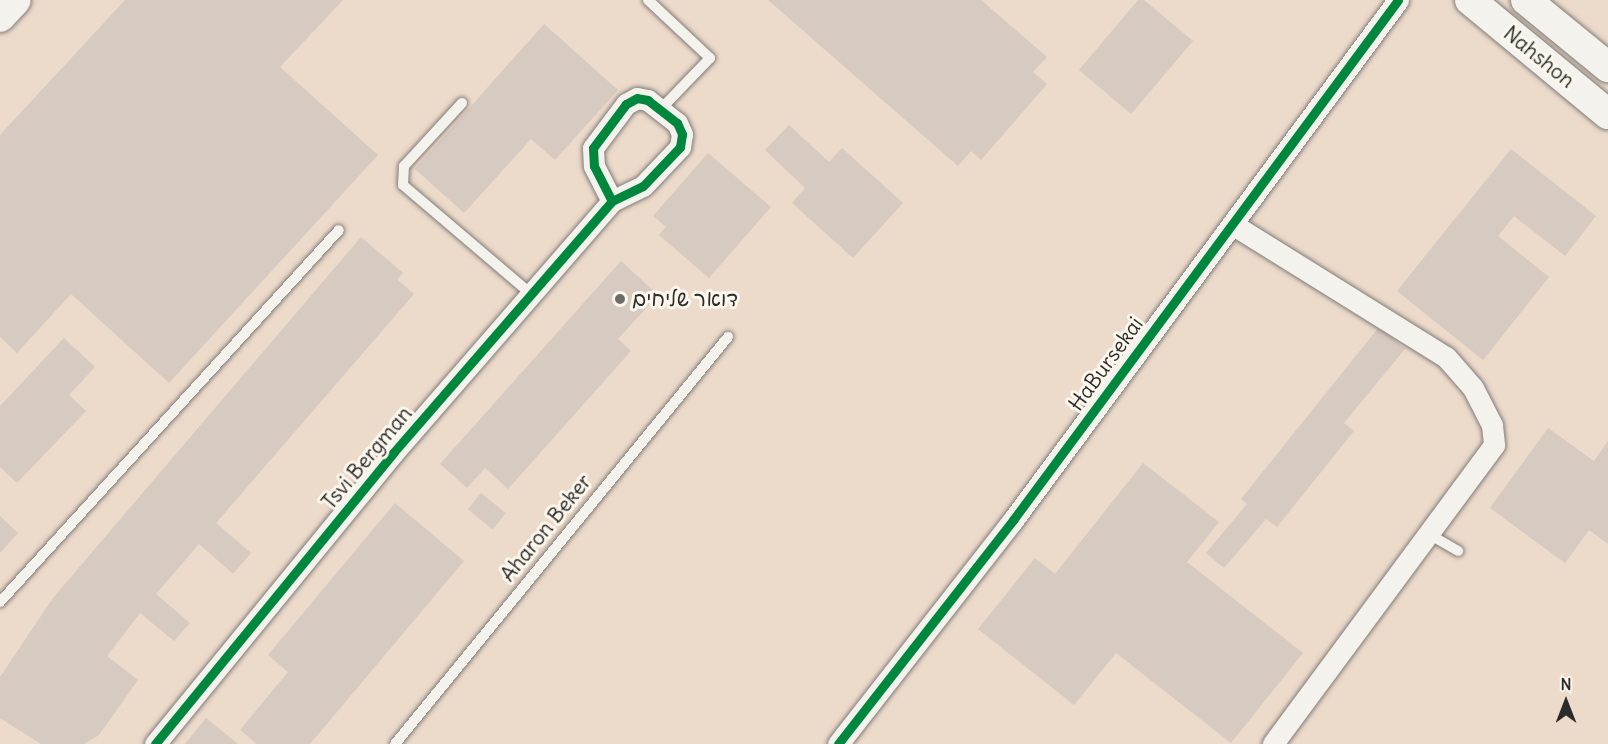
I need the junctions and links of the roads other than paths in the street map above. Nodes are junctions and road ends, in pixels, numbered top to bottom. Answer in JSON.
{"nodes":[{"id":1,"x":16,"y":0,"type":"edge"},
{"id":2,"x":648,"y":0,"type":"edge"},
{"id":3,"x":1398,"y":0,"type":"edge"},
{"id":4,"x":1470,"y":0,"type":"edge"},
{"id":5,"x":1526,"y":0,"type":"edge"},
{"id":6,"x":0,"y":17,"type":"edge"},
{"id":7,"x":1608,"y":67,"type":"edge"},
{"id":8,"x":462,"y":104,"type":"dead end"},
{"id":9,"x":660,"y":110,"type":"junction"},
{"id":10,"x":1608,"y":114,"type":"edge"},
{"id":11,"x":612,"y":201,"type":"junction"},
{"id":12,"x":1232,"y":224,"type":"junction"},
{"id":13,"x":339,"y":230,"type":"dead end"},
{"id":14,"x":531,"y":294,"type":"junction"},
{"id":15,"x":728,"y":337,"type":"dead end"},
{"id":16,"x":1426,"y":533,"type":"junction"},
{"id":17,"x":1458,"y":551,"type":"dead end"},
{"id":18,"x":0,"y":602,"type":"edge"},
{"id":19,"x":155,"y":744,"type":"edge"},
{"id":20,"x":394,"y":744,"type":"edge"},
{"id":21,"x":838,"y":744,"type":"edge"},
{"id":22,"x":1273,"y":744,"type":"edge"}],
"edges":[{"from":1,"to":6,"type":"street"},
{"from":2,"to":9,"type":"lane"},
{"from":3,"to":12,"type":"street","name":"HaBursekai"},
{"from":4,"to":10,"type":"street","name":"Nahshon"},
{"from":5,"to":7,"type":"street","name":"Nahshon"},
{"from":8,"to":14,"type":"lane"},
{"from":9,"to":11,"type":"street","name":"Tsvi Bergman"},
{"from":9,"to":11,"type":"street","name":"Tsvi Bergman"},
{"from":11,"to":14,"type":"street","name":"Tsvi Bergman"},
{"from":12,"to":16,"type":"street"},
{"from":12,"to":21,"type":"street","name":"HaBursekai"},
{"from":13,"to":18,"type":"lane"},
{"from":14,"to":19,"type":"street","name":"Tsvi Bergman"},
{"from":15,"to":20,"type":"lane","name":"Aharon Beker"},
{"from":16,"to":17,"type":"lane"},
{"from":16,"to":22,"type":"street"}]}
